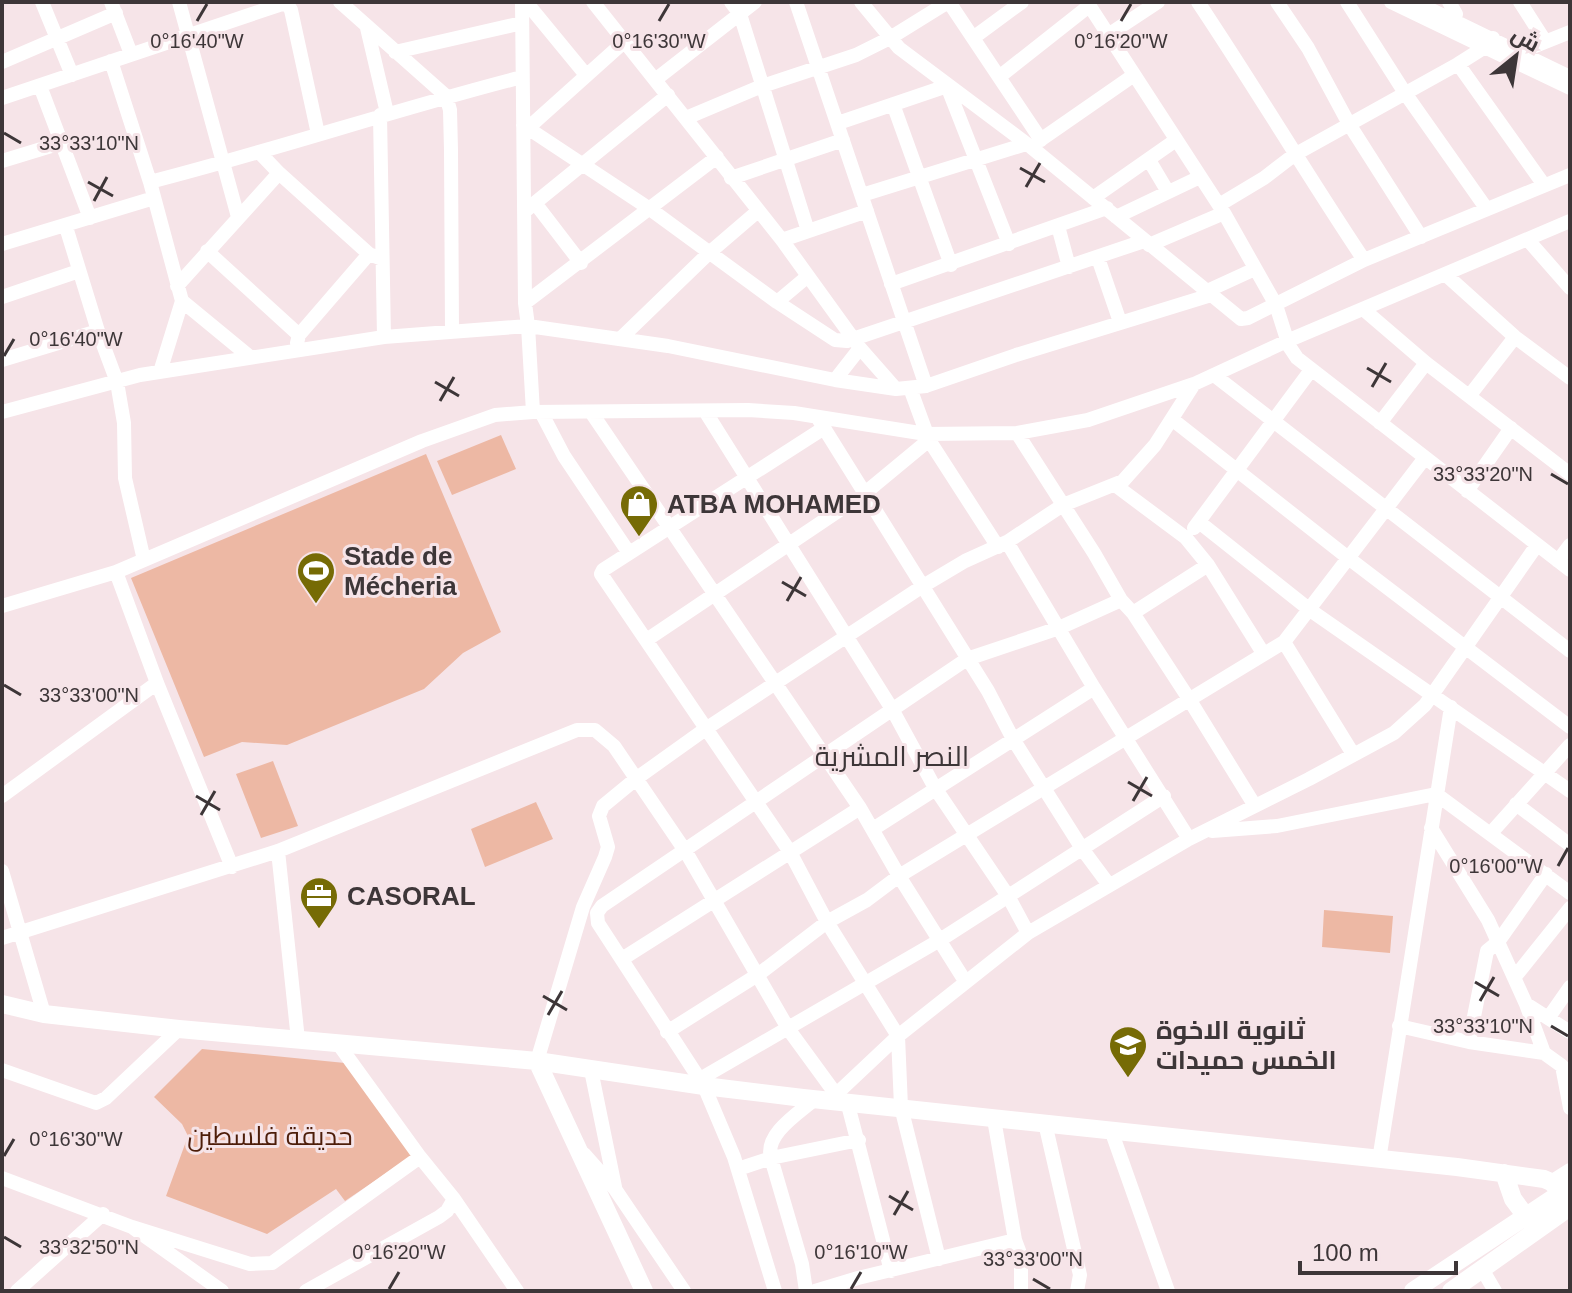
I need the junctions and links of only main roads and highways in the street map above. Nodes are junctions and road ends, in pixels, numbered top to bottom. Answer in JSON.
{"nodes":[{"id":1,"x":2,"y":1004,"type":"edge"},
{"id":2,"x":537,"y":1061,"type":"junction"},
{"id":3,"x":1504,"y":1173,"type":"junction"},
{"id":4,"x":1565,"y":1194,"type":"edge"},
{"id":5,"x":1525,"y":1216,"type":"junction"},
{"id":6,"x":1538,"y":1230,"type":"junction"},
{"id":7,"x":644,"y":1291,"type":"edge"},
{"id":8,"x":1413,"y":1291,"type":"edge"},
{"id":9,"x":1451,"y":1291,"type":"edge"}],
"edges":[{"from":1,"to":2,"type":"main road"},
{"from":2,"to":3,"type":"main road"},
{"from":2,"to":7,"type":"main road"},
{"from":3,"to":4,"type":"main road"},
{"from":3,"to":5,"type":"main road"},
{"from":4,"to":5,"type":"main road"},
{"from":4,"to":6,"type":"main road"},
{"from":5,"to":6,"type":"main road"},
{"from":5,"to":8,"type":"main road"},
{"from":6,"to":9,"type":"main road"}]}
